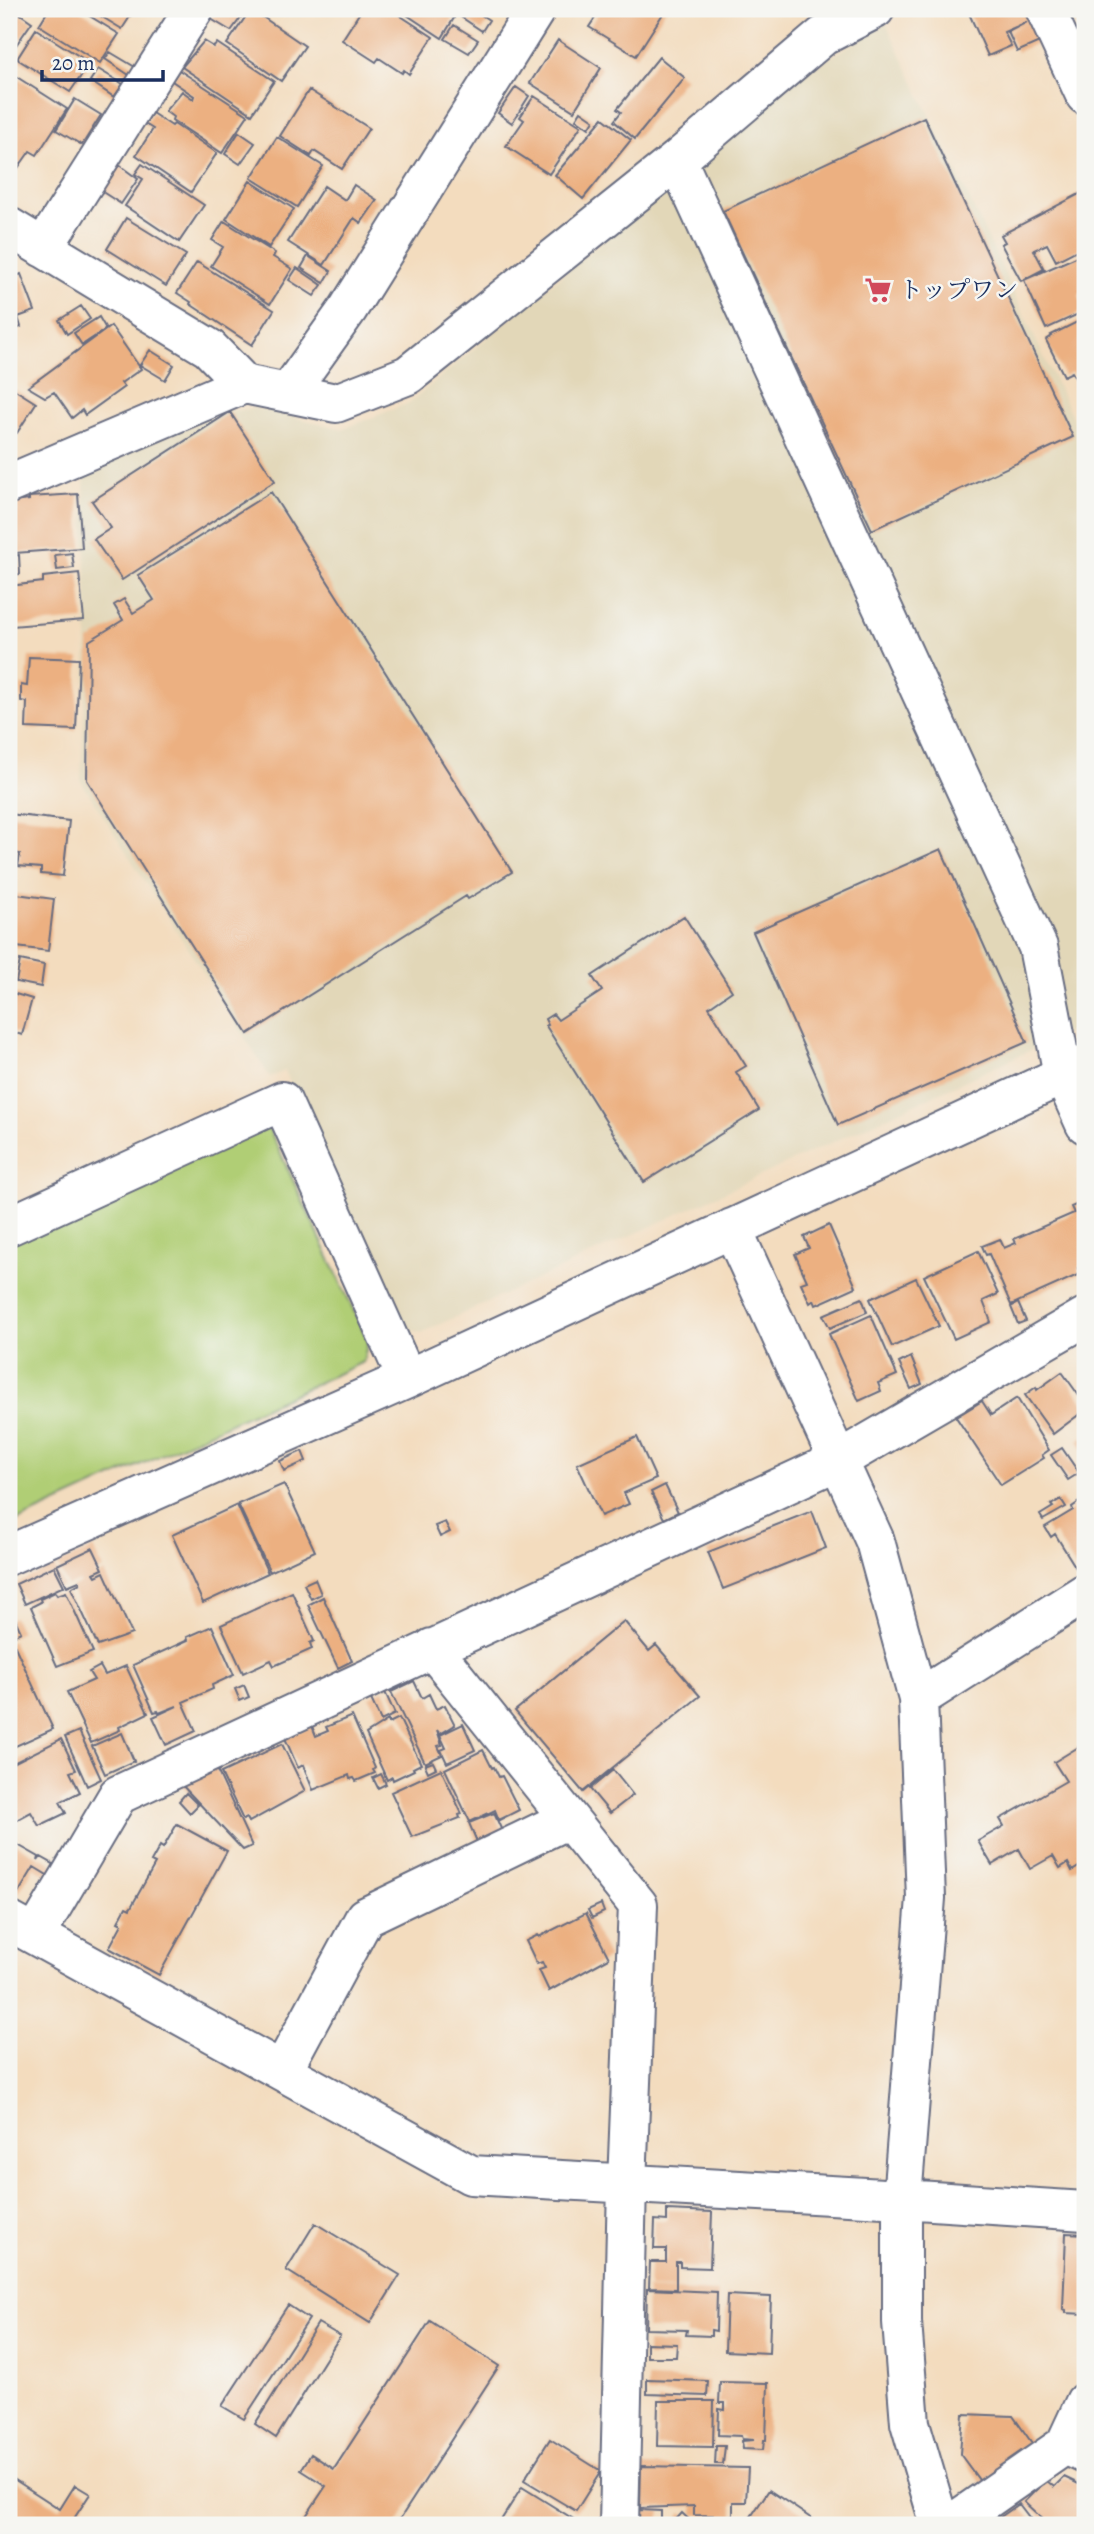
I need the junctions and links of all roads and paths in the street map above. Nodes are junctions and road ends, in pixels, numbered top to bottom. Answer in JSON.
{"nodes":[{"id":1,"x":194,"y":9,"type":"edge"},
{"id":2,"x":536,"y":9,"type":"edge"},
{"id":3,"x":875,"y":9,"type":"edge"},
{"id":4,"x":1045,"y":9,"type":"edge"},
{"id":5,"x":1085,"y":95,"type":"edge"},
{"id":6,"x":677,"y":160,"type":"junction"},
{"id":7,"x":9,"y":227,"type":"edge"},
{"id":8,"x":43,"y":248,"type":"junction"},
{"id":9,"x":244,"y":384,"type":"junction"},
{"id":10,"x":288,"y":393,"type":"junction"},
{"id":11,"x":9,"y":484,"type":"edge"},
{"id":12,"x":1074,"y":1070,"type":"edge"},
{"id":13,"x":1085,"y":1124,"type":"edge"},
{"id":14,"x":9,"y":1226,"type":"edge"},
{"id":15,"x":732,"y":1228,"type":"junction"},
{"id":16,"x":1085,"y":1317,"type":"edge"},
{"id":17,"x":407,"y":1379,"type":"junction"},
{"id":18,"x":839,"y":1460,"type":"junction"},
{"id":19,"x":9,"y":1555,"type":"edge"},
{"id":20,"x":1085,"y":1593,"type":"edge"},
{"id":21,"x":432,"y":1648,"type":"junction"},
{"id":22,"x":918,"y":1699,"type":"junction"},
{"id":23,"x":568,"y":1819,"type":"junction"},
{"id":24,"x":17,"y":1928,"type":"edge"},
{"id":25,"x":282,"y":2071,"type":"junction"},
{"id":26,"x":627,"y":2184,"type":"junction"},
{"id":27,"x":902,"y":2199,"type":"junction"},
{"id":28,"x":1085,"y":2211,"type":"edge"},
{"id":29,"x":1085,"y":2402,"type":"edge"},
{"id":30,"x":1075,"y":2450,"type":"edge"},
{"id":31,"x":620,"y":2525,"type":"edge"},
{"id":32,"x":940,"y":2525,"type":"edge"},
{"id":33,"x":950,"y":2525,"type":"edge"}],
"edges":[{"from":1,"to":8,"type":"street"},
{"from":2,"to":10,"type":"street"},
{"from":3,"to":6,"type":"street"},
{"from":4,"to":5,"type":"street"},
{"from":6,"to":10,"type":"street"},
{"from":6,"to":12,"type":"street"},
{"from":7,"to":8,"type":"street"},
{"from":8,"to":9,"type":"street"},
{"from":9,"to":10,"type":"street"},
{"from":9,"to":11,"type":"street"},
{"from":12,"to":13,"type":"street"},
{"from":12,"to":15,"type":"street"},
{"from":14,"to":17,"type":"street"},
{"from":15,"to":17,"type":"street"},
{"from":15,"to":18,"type":"street"},
{"from":16,"to":18,"type":"street"},
{"from":17,"to":19,"type":"street"},
{"from":18,"to":21,"type":"street"},
{"from":18,"to":22,"type":"street"},
{"from":20,"to":22,"type":"street"},
{"from":21,"to":23,"type":"street"},
{"from":21,"to":24,"type":"street"},
{"from":22,"to":27,"type":"street"},
{"from":23,"to":25,"type":"street"},
{"from":23,"to":26,"type":"street"},
{"from":24,"to":25,"type":"street"},
{"from":25,"to":26,"type":"street"},
{"from":26,"to":27,"type":"street"},
{"from":26,"to":31,"type":"street"},
{"from":27,"to":28,"type":"street"},
{"from":27,"to":32,"type":"street"},
{"from":29,"to":30,"type":"street"},
{"from":30,"to":33,"type":"street"}]}
